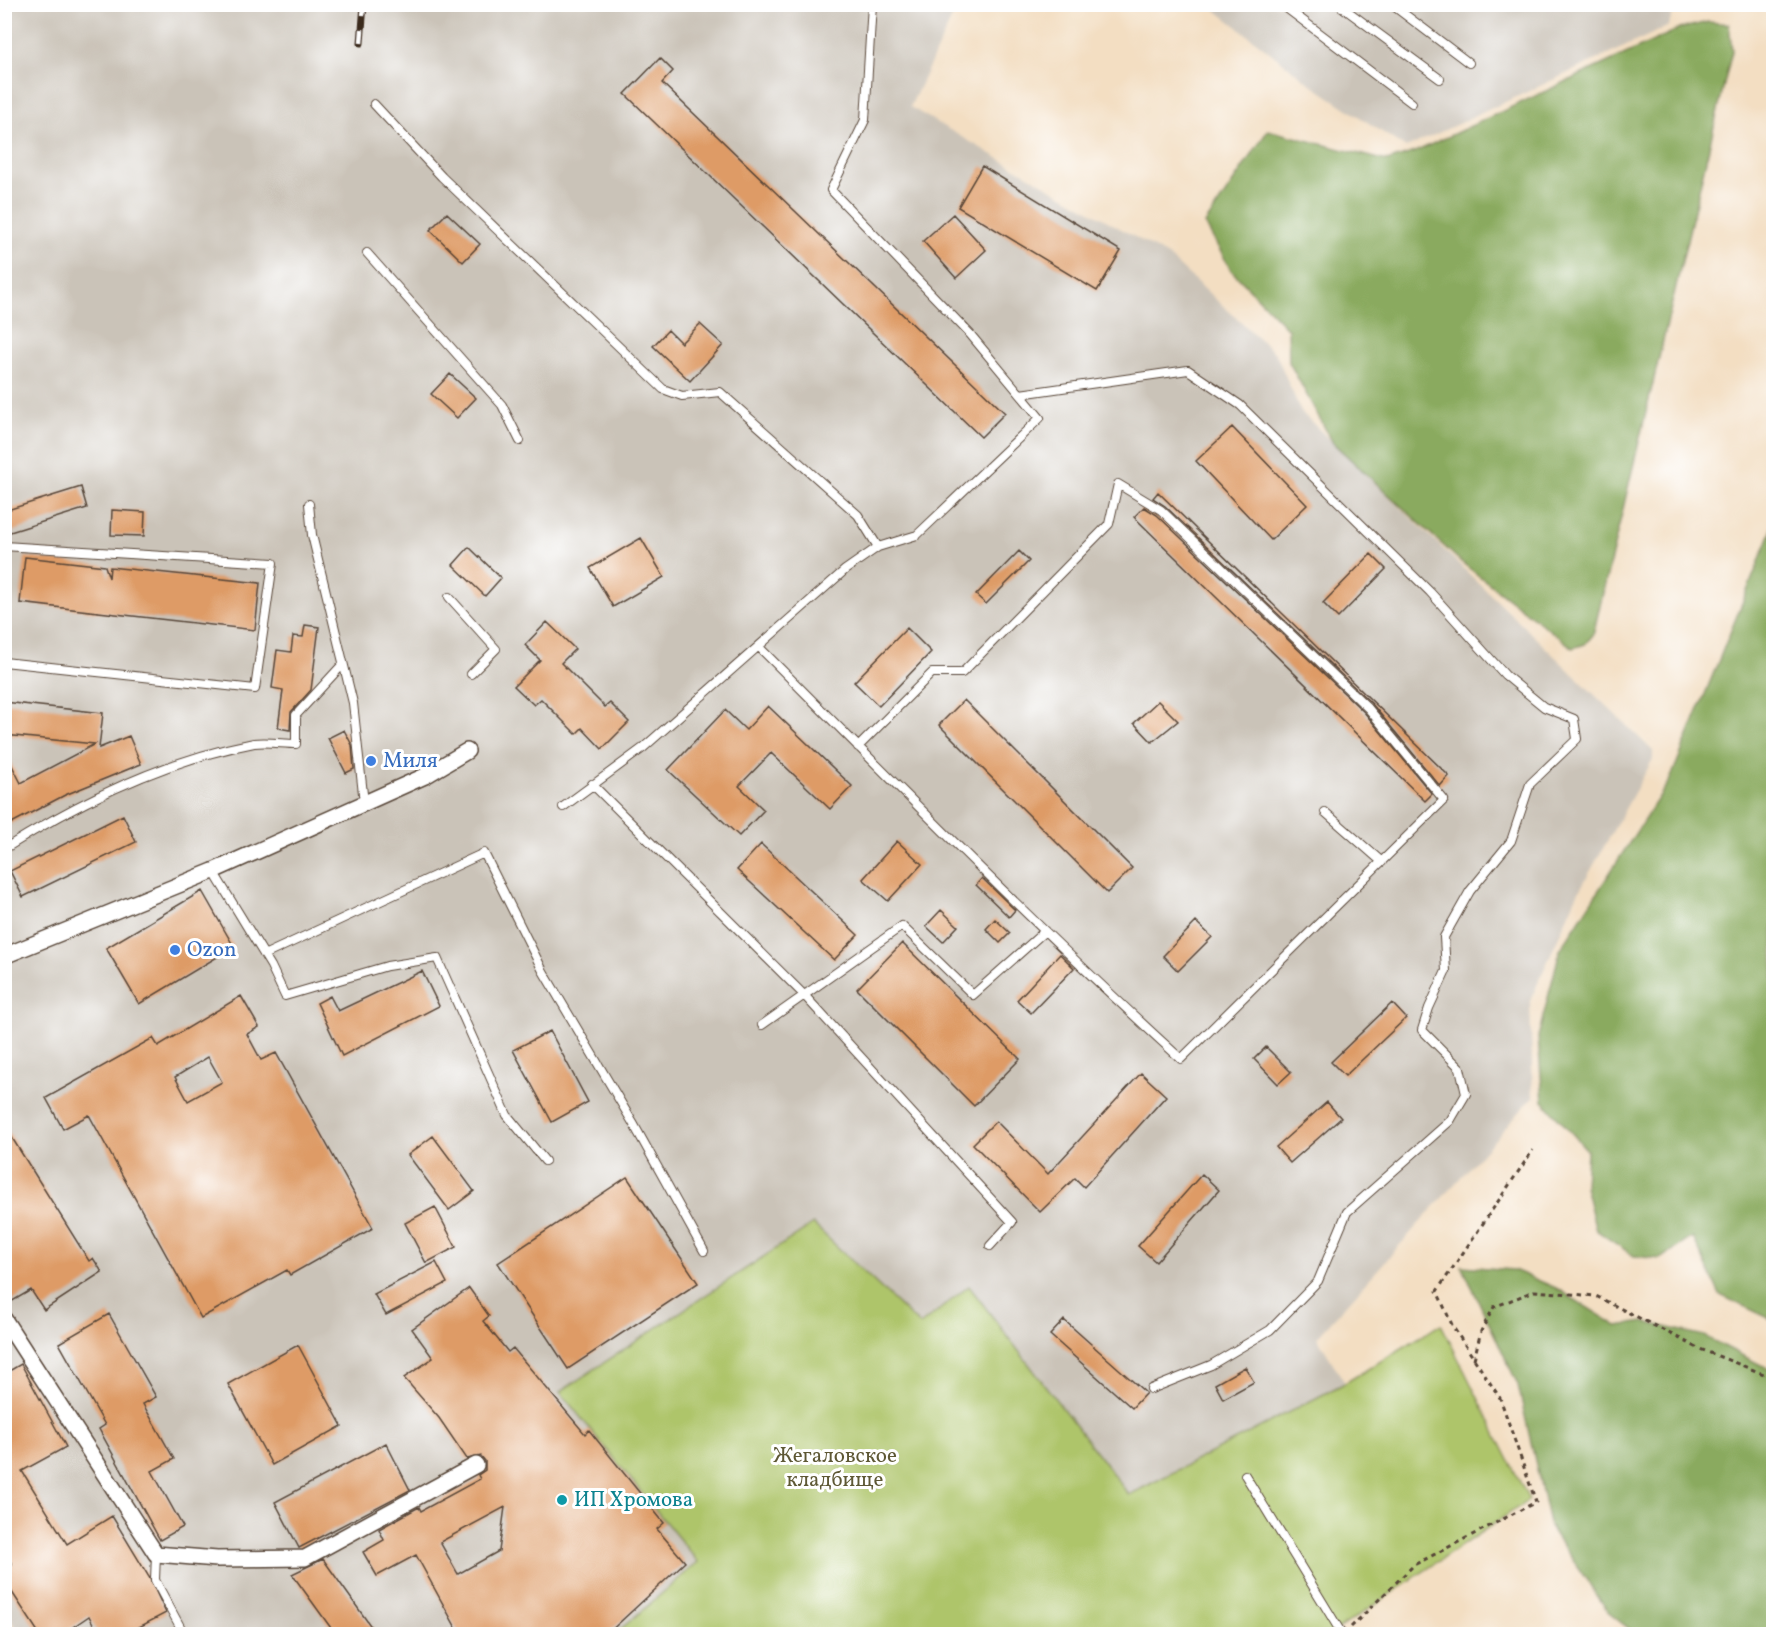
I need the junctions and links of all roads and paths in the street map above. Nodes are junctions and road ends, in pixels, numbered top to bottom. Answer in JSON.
{"nodes":[{"id":1,"x":872,"y":4,"type":"edge"},
{"id":2,"x":1281,"y":4,"type":"edge"},
{"id":3,"x":1338,"y":4,"type":"edge"},
{"id":4,"x":1392,"y":4,"type":"edge"},
{"id":5,"x":1469,"y":63,"type":"dead end"},
{"id":6,"x":1440,"y":79,"type":"dead end"},
{"id":7,"x":1412,"y":103,"type":"dead end"},
{"id":8,"x":374,"y":104,"type":"dead end"},
{"id":9,"x":367,"y":254,"type":"dead end"},
{"id":10,"x":1020,"y":394,"type":"junction"},
{"id":11,"x":520,"y":441,"type":"dead end"},
{"id":12,"x":309,"y":504,"type":"dead end"},
{"id":13,"x":4,"y":546,"type":"edge"},
{"id":14,"x":878,"y":547,"type":"junction"},
{"id":15,"x":449,"y":597,"type":"dead end"},
{"id":16,"x":760,"y":648,"type":"junction"},
{"id":17,"x":4,"y":662,"type":"edge"},
{"id":18,"x":343,"y":664,"type":"junction"},
{"id":19,"x":471,"y":674,"type":"dead end"},
{"id":20,"x":858,"y":747,"type":"junction"},
{"id":21,"x":467,"y":751,"type":"dead end"},
{"id":22,"x":592,"y":784,"type":"junction"},
{"id":23,"x":364,"y":803,"type":"junction"},
{"id":24,"x":563,"y":807,"type":"dead end"},
{"id":25,"x":1325,"y":812,"type":"dead end"},
{"id":26,"x":4,"y":849,"type":"edge"},
{"id":27,"x":1382,"y":862,"type":"junction"},
{"id":28,"x":213,"y":871,"type":"junction"},
{"id":29,"x":1045,"y":931,"type":"junction"},
{"id":30,"x":264,"y":955,"type":"junction"},
{"id":31,"x":4,"y":956,"type":"edge"},
{"id":32,"x":804,"y":995,"type":"junction"},
{"id":33,"x":762,"y":1025,"type":"dead end"},
{"id":34,"x":1533,"y":1150,"type":"dead end"},
{"id":35,"x":544,"y":1161,"type":"dead end"},
{"id":36,"x":990,"y":1246,"type":"dead end"},
{"id":37,"x":704,"y":1251,"type":"dead end"},
{"id":38,"x":4,"y":1319,"type":"edge"},
{"id":39,"x":1474,"y":1359,"type":"junction"},
{"id":40,"x":1773,"y":1378,"type":"edge"},
{"id":41,"x":1151,"y":1389,"type":"dead end"},
{"id":42,"x":476,"y":1465,"type":"dead end"},
{"id":43,"x":1245,"y":1475,"type":"dead end"},
{"id":44,"x":156,"y":1554,"type":"junction"},
{"id":45,"x":184,"y":1635,"type":"edge"},
{"id":46,"x":1343,"y":1635,"type":"edge"}],
"edges":[{"from":1,"to":10,"type":"lane"},
{"from":2,"to":7,"type":"lane"},
{"from":3,"to":6,"type":"lane"},
{"from":4,"to":5,"type":"lane"},
{"from":8,"to":14,"type":"lane"},
{"from":9,"to":11,"type":"lane"},
{"from":10,"to":14,"type":"lane"},
{"from":10,"to":41,"type":"lane"},
{"from":12,"to":18,"type":"lane"},
{"from":13,"to":17,"type":"lane"},
{"from":14,"to":16,"type":"lane"},
{"from":15,"to":19,"type":"lane"},
{"from":16,"to":20,"type":"lane"},
{"from":16,"to":22,"type":"lane"},
{"from":18,"to":23,"type":"lane"},
{"from":18,"to":26,"type":"lane"},
{"from":20,"to":27,"type":"lane"},
{"from":20,"to":29,"type":"lane"},
{"from":21,"to":23,"type":"street"},
{"from":22,"to":24,"type":"lane"},
{"from":22,"to":32,"type":"lane"},
{"from":23,"to":28,"type":"street"},
{"from":25,"to":27,"type":"lane"},
{"from":27,"to":29,"type":"lane"},
{"from":28,"to":30,"type":"lane"},
{"from":28,"to":31,"type":"street"},
{"from":29,"to":32,"type":"lane"},
{"from":30,"to":35,"type":"lane"},
{"from":30,"to":37,"type":"lane"},
{"from":32,"to":33,"type":"lane"},
{"from":32,"to":36,"type":"lane"},
{"from":34,"to":39,"type":"path"},
{"from":38,"to":44,"type":"street"},
{"from":39,"to":40,"type":"path"},
{"from":39,"to":46,"type":"path"},
{"from":42,"to":44,"type":"street"},
{"from":43,"to":46,"type":"lane"},
{"from":44,"to":45,"type":"lane"}]}
